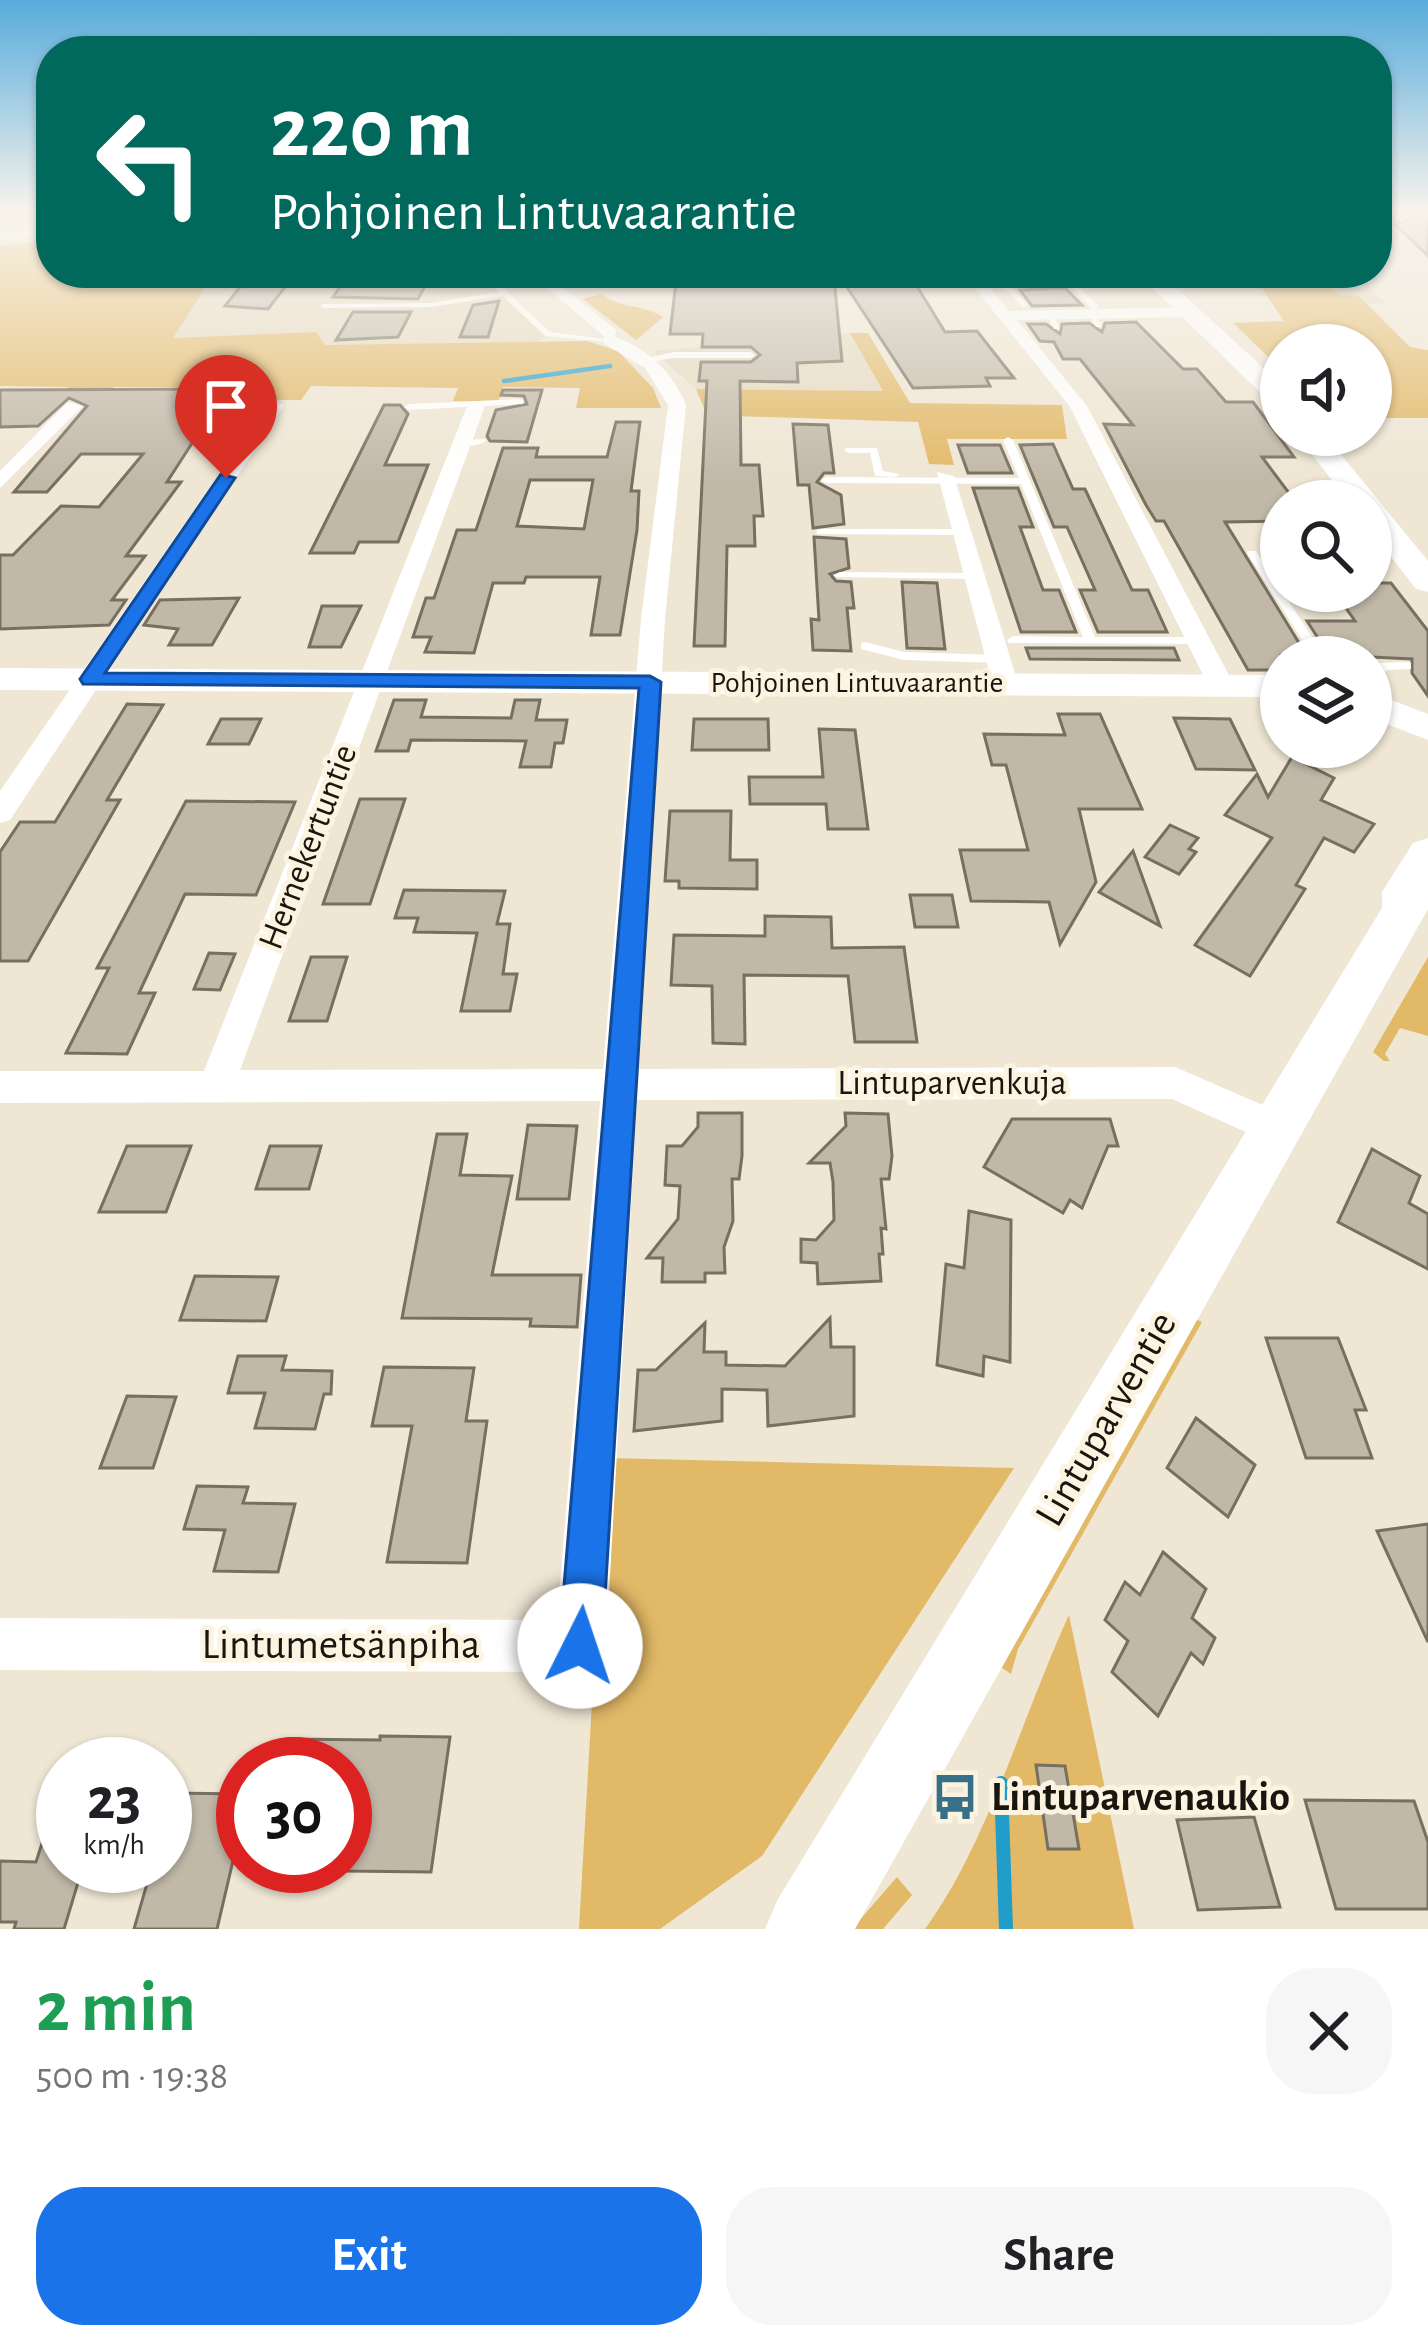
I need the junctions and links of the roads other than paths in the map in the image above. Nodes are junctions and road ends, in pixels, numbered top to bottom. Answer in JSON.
{"nodes":[{"id":1,"x":454,"y":300,"type":"edge"},
{"id":2,"x":512,"y":300,"type":"edge"},
{"id":3,"x":567,"y":300,"type":"edge"},
{"id":4,"x":992,"y":300,"type":"edge"},
{"id":5,"x":1019,"y":300,"type":"edge"},
{"id":6,"x":1084,"y":300,"type":"edge"},
{"id":7,"x":1179,"y":300,"type":"edge"},
{"id":8,"x":324,"y":306,"type":"dead end"},
{"id":9,"x":1024,"y":306,"type":"dead end"},
{"id":10,"x":1192,"y":312,"type":"junction"},
{"id":11,"x":1005,"y":316,"type":"junction"},
{"id":12,"x":1095,"y":316,"type":"junction"},
{"id":13,"x":609,"y":336,"type":"junction"},
{"id":14,"x":751,"y":355,"type":"dead end"},
{"id":15,"x":644,"y":360,"type":"junction"},
{"id":16,"x":1260,"y":378,"type":"edge"},
{"id":17,"x":520,"y":402,"type":"dead end"},
{"id":18,"x":275,"y":405,"type":"dead end"},
{"id":19,"x":74,"y":406,"type":"dead end"},
{"id":20,"x":476,"y":406,"type":"junction"},
{"id":21,"x":409,"y":407,"type":"dead end"},
{"id":22,"x":1009,"y":440,"type":"dead end"},
{"id":23,"x":849,"y":450,"type":"dead end"},
{"id":24,"x":1327,"y":456,"type":"edge"},
{"id":25,"x":940,"y":479,"type":"junction"},
{"id":26,"x":826,"y":480,"type":"dead end"},
{"id":27,"x":1346,"y":480,"type":"edge"},
{"id":28,"x":1024,"y":481,"type":"junction"},
{"id":29,"x":0,"y":482,"type":"edge"},
{"id":30,"x":821,"y":532,"type":"dead end"},
{"id":31,"x":961,"y":532,"type":"junction"},
{"id":32,"x":1392,"y":537,"type":"edge"},
{"id":33,"x":1252,"y":553,"type":"dead end"},
{"id":34,"x":840,"y":575,"type":"dead end"},
{"id":35,"x":962,"y":578,"type":"junction"},
{"id":36,"x":1428,"y":582,"type":"edge"},
{"id":37,"x":1305,"y":636,"type":"edge"},
{"id":38,"x":1090,"y":640,"type":"junction"},
{"id":39,"x":1200,"y":641,"type":"junction"},
{"id":40,"x":952,"y":643,"type":"dead end"},
{"id":41,"x":866,"y":646,"type":"dead end"},
{"id":42,"x":964,"y":658,"type":"junction"},
{"id":43,"x":1005,"y":661,"type":"junction"},
{"id":44,"x":1392,"y":666,"type":"edge"},
{"id":45,"x":1407,"y":666,"type":"dead end"},
{"id":46,"x":0,"y":679,"type":"edge"},
{"id":47,"x":91,"y":679,"type":"junction"},
{"id":48,"x":373,"y":682,"type":"junction"},
{"id":49,"x":650,"y":682,"type":"junction"},
{"id":50,"x":1221,"y":685,"type":"junction"},
{"id":51,"x":1260,"y":686,"type":"edge"},
{"id":52,"x":1392,"y":713,"type":"edge"},
{"id":53,"x":1428,"y":728,"type":"edge"},
{"id":54,"x":0,"y":813,"type":"edge"},
{"id":55,"x":1428,"y":854,"type":"edge"},
{"id":56,"x":1416,"y":906,"type":"edge"},
{"id":57,"x":620,"y":1083,"type":"junction"},
{"id":58,"x":216,"y":1086,"type":"junction"},
{"id":59,"x":0,"y":1087,"type":"edge"},
{"id":60,"x":1275,"y":1128,"type":"junction"},
{"id":61,"x":0,"y":1644,"type":"edge"},
{"id":62,"x":808,"y":1929,"type":"edge"}],
"edges":[{"from":1,"to":8,"type":"lane"},
{"from":2,"to":13,"type":"lane"},
{"from":3,"to":13,"type":"street"},
{"from":4,"to":11,"type":"street"},
{"from":5,"to":9,"type":"lane"},
{"from":6,"to":12,"type":"lane"},
{"from":7,"to":10,"type":"street"},
{"from":10,"to":12,"type":"street"},
{"from":10,"to":16,"type":"street"},
{"from":11,"to":12,"type":"street"},
{"from":11,"to":39,"type":"street"},
{"from":13,"to":15,"type":"street"},
{"from":14,"to":15,"type":"lane"},
{"from":15,"to":49,"type":"street","name":"Lintumetsänpiha"},
{"from":17,"to":20,"type":"lane"},
{"from":18,"to":47,"type":"street"},
{"from":19,"to":29,"type":"street"},
{"from":20,"to":21,"type":"lane"},
{"from":20,"to":48,"type":"street","name":"Hernekertuntie"},
{"from":22,"to":28,"type":"lane"},
{"from":23,"to":25,"type":"lane"},
{"from":24,"to":27,"type":"street"},
{"from":25,"to":26,"type":"lane"},
{"from":25,"to":28,"type":"lane"},
{"from":25,"to":31,"type":"street"},
{"from":28,"to":38,"type":"lane"},
{"from":30,"to":31,"type":"lane"},
{"from":31,"to":35,"type":"street"},
{"from":32,"to":36,"type":"street"},
{"from":33,"to":37,"type":"lane"},
{"from":34,"to":35,"type":"lane"},
{"from":35,"to":43,"type":"street"},
{"from":38,"to":39,"type":"lane"},
{"from":38,"to":43,"type":"lane"},
{"from":39,"to":50,"type":"street"},
{"from":40,"to":42,"type":"lane"},
{"from":41,"to":42,"type":"lane"},
{"from":42,"to":43,"type":"lane"},
{"from":43,"to":49,"type":"street","name":"Pohjoinen Lintuvaarantie"},
{"from":43,"to":50,"type":"street","name":"Pohjoinen Lintuvaarantie"},
{"from":44,"to":45,"type":"lane"},
{"from":46,"to":47,"type":"street","name":"Pohjoinen Lintuvaarantie"},
{"from":47,"to":48,"type":"street","name":"Pohjoinen Lintuvaarantie"},
{"from":47,"to":54,"type":"street"},
{"from":48,"to":49,"type":"street","name":"Pohjoinen Lintuvaarantie"},
{"from":48,"to":58,"type":"street","name":"Hernekertuntie"},
{"from":49,"to":57,"type":"street","name":"Lintumetsänpiha"},
{"from":50,"to":51,"type":"street","name":"Pohjoinen Lintuvaarantie"},
{"from":52,"to":53,"type":"street"},
{"from":55,"to":56,"type":"street","name":"Lintuparventie"},
{"from":56,"to":60,"type":"street","name":"Lintuparventie"},
{"from":57,"to":58,"type":"street","name":"Lintuparvenkuja"},
{"from":57,"to":60,"type":"street","name":"Lintuparvenkuja"},
{"from":57,"to":61,"type":"street","name":"Lintumetsänpiha"},
{"from":58,"to":59,"type":"street","name":"Lintuparvenkuja"},
{"from":60,"to":62,"type":"street","name":"Lintuparventie"}]}
